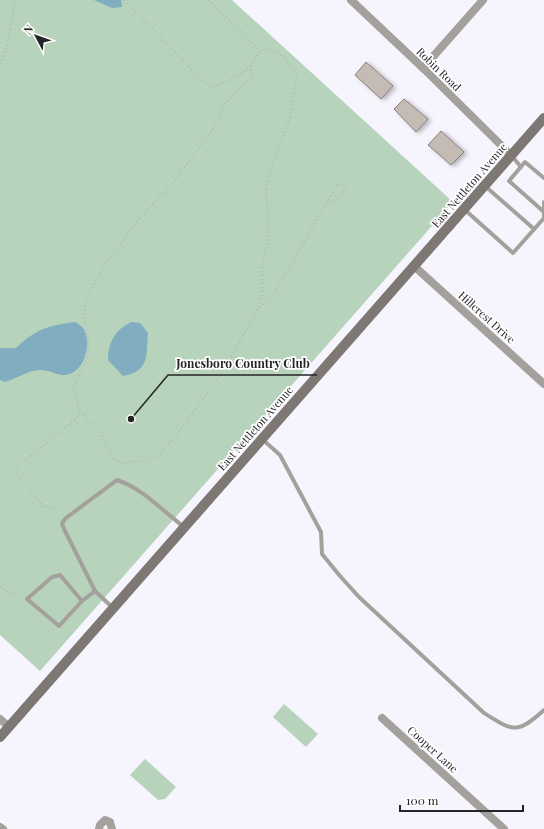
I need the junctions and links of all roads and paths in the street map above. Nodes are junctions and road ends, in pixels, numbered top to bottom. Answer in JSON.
{"nodes":[{"id":1,"x":15,"y":0,"type":"edge"},
{"id":2,"x":124,"y":0,"type":"edge"},
{"id":3,"x":209,"y":0,"type":"edge"},
{"id":4,"x":351,"y":0,"type":"edge"},
{"id":5,"x":483,"y":0,"type":"edge"},
{"id":6,"x":261,"y":52,"type":"junction"},
{"id":7,"x":251,"y":65,"type":"junction"},
{"id":8,"x":0,"y":68,"type":"edge"},
{"id":9,"x":423,"y":68,"type":"junction"},
{"id":10,"x":543,"y":120,"type":"edge"},
{"id":11,"x":511,"y":155,"type":"junction"},
{"id":12,"x":521,"y":167,"type":"junction"},
{"id":13,"x":544,"y":178,"type":"edge"},
{"id":14,"x":484,"y":186,"type":"junction"},
{"id":15,"x":544,"y":202,"type":"edge"},
{"id":16,"x":327,"y":203,"type":"junction"},
{"id":17,"x":464,"y":209,"type":"junction"},
{"id":18,"x":544,"y":212,"type":"edge"},
{"id":19,"x":534,"y":229,"type":"junction"},
{"id":20,"x":414,"y":266,"type":"junction"},
{"id":21,"x":256,"y":312,"type":"junction"},
{"id":22,"x":544,"y":384,"type":"edge"},
{"id":23,"x":80,"y":411,"type":"junction"},
{"id":24,"x":262,"y":439,"type":"junction"},
{"id":25,"x":56,"y":508,"type":"dead end"},
{"id":26,"x":184,"y":527,"type":"junction"},
{"id":27,"x":0,"y":586,"type":"edge"},
{"id":28,"x":95,"y":591,"type":"junction"},
{"id":29,"x":27,"y":599,"type":"junction"},
{"id":30,"x":82,"y":601,"type":"junction"},
{"id":31,"x":113,"y":609,"type":"junction"},
{"id":32,"x":544,"y":710,"type":"edge"},
{"id":33,"x":382,"y":718,"type":"dead end"},
{"id":34,"x":0,"y":719,"type":"edge"},
{"id":35,"x":9,"y":727,"type":"junction"},
{"id":36,"x":0,"y":737,"type":"edge"},
{"id":37,"x":0,"y":827,"type":"edge"},
{"id":38,"x":3,"y":829,"type":"edge"},
{"id":39,"x":99,"y":829,"type":"edge"},
{"id":40,"x":112,"y":829,"type":"edge"},
{"id":41,"x":504,"y":829,"type":"edge"}],
"edges":[{"from":1,"to":8,"type":"path"},
{"from":2,"to":7,"type":"path"},
{"from":3,"to":6,"type":"path"},
{"from":4,"to":9,"type":"street","name":"Robin Road"},
{"from":5,"to":9,"type":"street"},
{"from":6,"to":7,"type":"path"},
{"from":6,"to":21,"type":"path"},
{"from":7,"to":23,"type":"path"},
{"from":9,"to":11,"type":"street","name":"Robin Road"},
{"from":10,"to":11,"type":"main road","name":"East Nettleton Avenue"},
{"from":11,"to":12,"type":"lane"},
{"from":11,"to":14,"type":"main road","name":"East Nettleton Avenue"},
{"from":12,"to":13,"type":"lane"},
{"from":12,"to":18,"type":"lane"},
{"from":14,"to":17,"type":"main road","name":"East Nettleton Avenue"},
{"from":14,"to":19,"type":"lane"},
{"from":15,"to":18,"type":"lane"},
{"from":16,"to":16,"type":"path"},
{"from":16,"to":21,"type":"path"},
{"from":17,"to":19,"type":"lane"},
{"from":17,"to":20,"type":"main road","name":"East Nettleton Avenue"},
{"from":18,"to":19,"type":"lane"},
{"from":20,"to":22,"type":"street","name":"Hillcrest Drive"},
{"from":20,"to":24,"type":"main road","name":"East Nettleton Avenue"},
{"from":21,"to":23,"type":"path"},
{"from":23,"to":25,"type":"path"},
{"from":24,"to":26,"type":"main road","name":"East Nettleton Avenue"},
{"from":24,"to":32,"type":"lane"},
{"from":26,"to":28,"type":"lane"},
{"from":26,"to":31,"type":"main road","name":"East Nettleton Avenue"},
{"from":27,"to":29,"type":"path"},
{"from":28,"to":30,"type":"lane"},
{"from":28,"to":31,"type":"lane"},
{"from":29,"to":30,"type":"lane"},
{"from":29,"to":30,"type":"lane"},
{"from":31,"to":35,"type":"main road","name":"East Nettleton Avenue"},
{"from":33,"to":41,"type":"street","name":"Cooper Lane"},
{"from":34,"to":35,"type":"street"},
{"from":35,"to":36,"type":"main road","name":"East Nettleton Avenue"},
{"from":37,"to":38,"type":"street"},
{"from":39,"to":40,"type":"street"}]}
